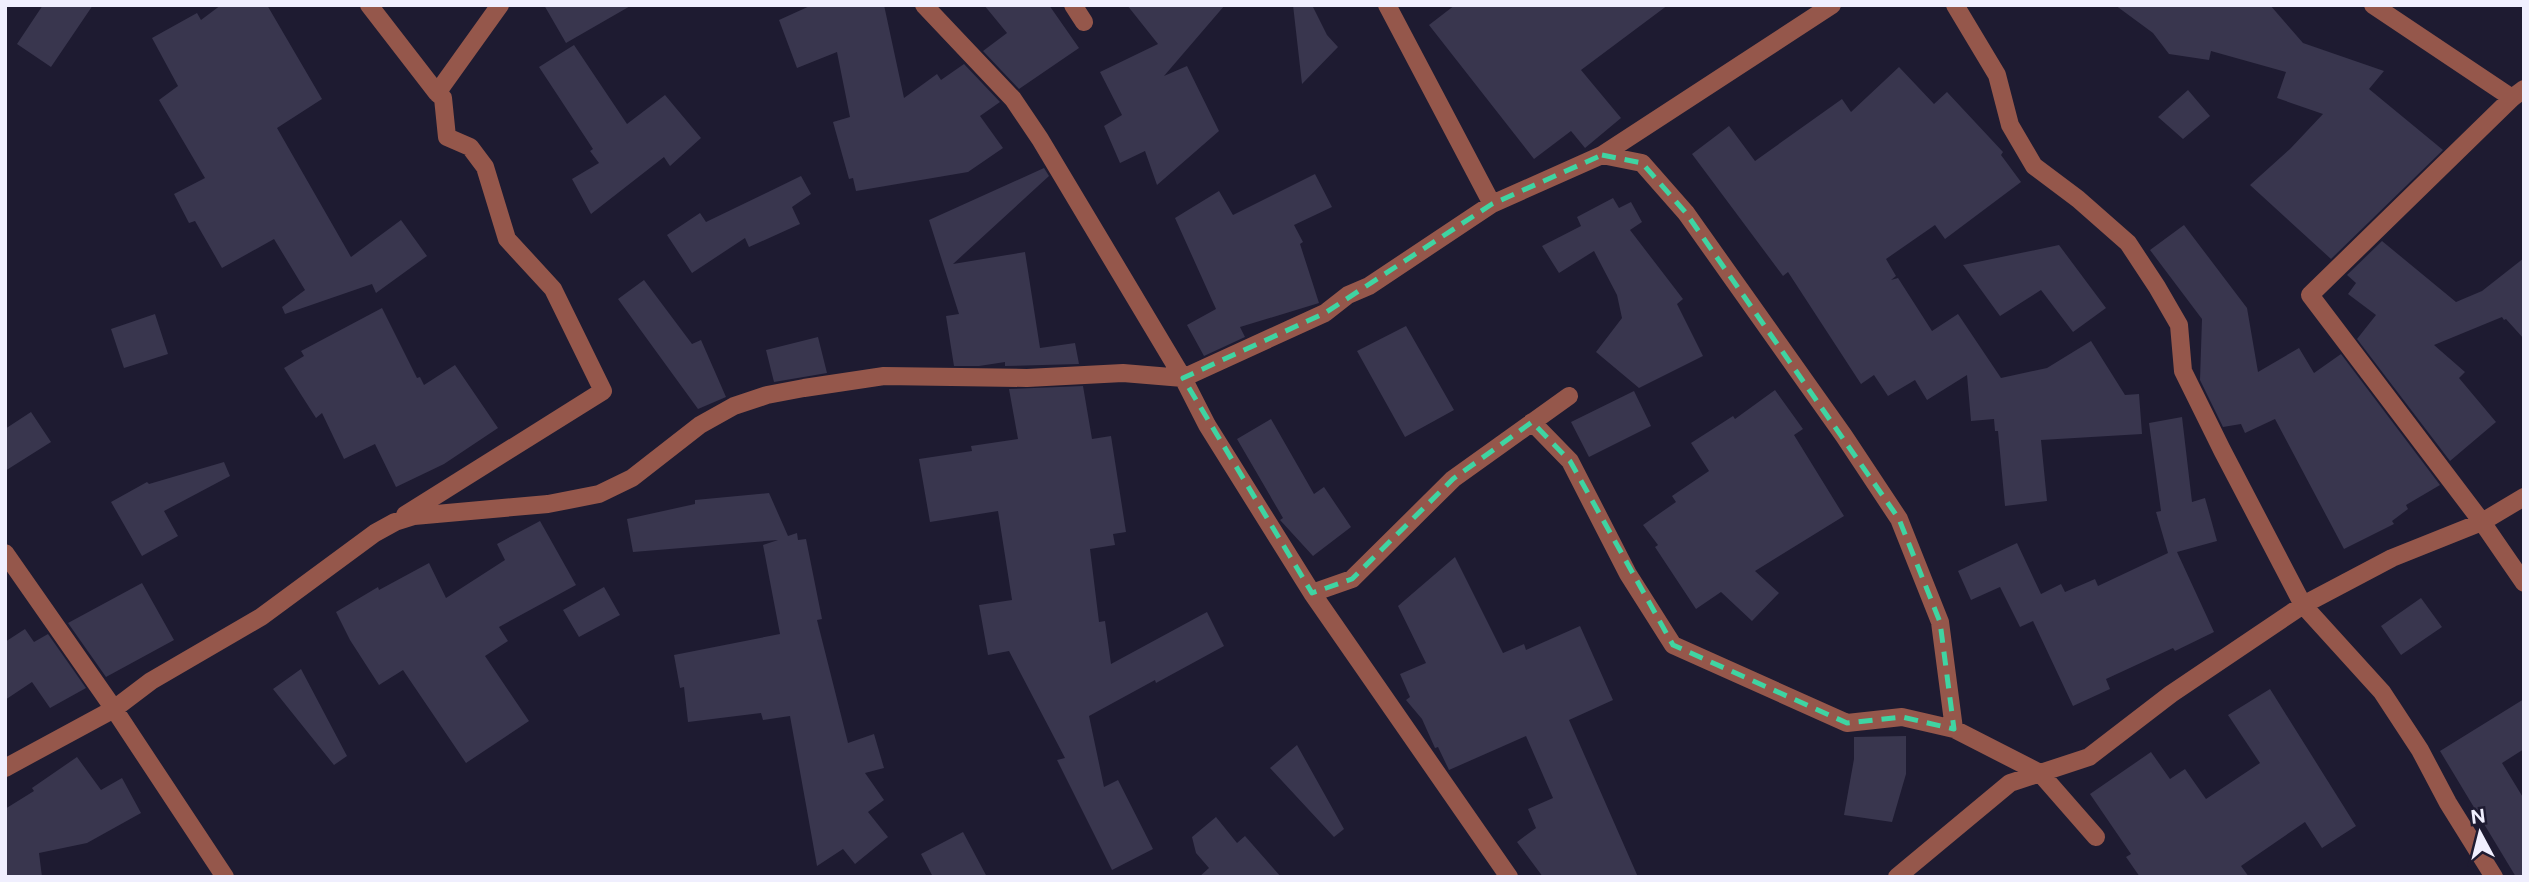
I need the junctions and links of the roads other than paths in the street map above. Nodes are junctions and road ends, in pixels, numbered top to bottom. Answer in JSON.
{"nodes":[{"id":1,"x":369,"y":5,"type":"edge"},
{"id":2,"x":500,"y":5,"type":"edge"},
{"id":3,"x":924,"y":5,"type":"edge"},
{"id":4,"x":1073,"y":5,"type":"edge"},
{"id":5,"x":1387,"y":5,"type":"edge"},
{"id":6,"x":1832,"y":5,"type":"edge"},
{"id":7,"x":1955,"y":5,"type":"edge"},
{"id":8,"x":2374,"y":5,"type":"edge"},
{"id":9,"x":1084,"y":22,"type":"dead end"},
{"id":10,"x":437,"y":93,"type":"junction"},
{"id":11,"x":2518,"y":94,"type":"edge"},
{"id":12,"x":1602,"y":155,"type":"junction"},
{"id":13,"x":1492,"y":204,"type":"junction"},
{"id":14,"x":1182,"y":378,"type":"junction"},
{"id":15,"x":1569,"y":396,"type":"dead end"},
{"id":16,"x":1532,"y":422,"type":"junction"},
{"id":17,"x":2524,"y":497,"type":"edge"},
{"id":18,"x":2482,"y":522,"type":"junction"},
{"id":19,"x":375,"y":533,"type":"junction"},
{"id":20,"x":5,"y":553,"type":"edge"},
{"id":21,"x":2524,"y":583,"type":"edge"},
{"id":22,"x":1312,"y":593,"type":"junction"},
{"id":23,"x":2304,"y":605,"type":"junction"},
{"id":24,"x":114,"y":709,"type":"junction"},
{"id":25,"x":1954,"y":729,"type":"junction"},
{"id":26,"x":5,"y":768,"type":"edge"},
{"id":27,"x":2040,"y":773,"type":"junction"},
{"id":28,"x":2096,"y":837,"type":"dead end"},
{"id":29,"x":225,"y":877,"type":"edge"},
{"id":30,"x":1509,"y":877,"type":"edge"},
{"id":31,"x":1897,"y":877,"type":"edge"},
{"id":32,"x":2494,"y":877,"type":"edge"}],
"edges":[{"from":1,"to":10,"type":"street"},
{"from":2,"to":10,"type":"street"},
{"from":3,"to":14,"type":"street"},
{"from":4,"to":9,"type":"street"},
{"from":5,"to":13,"type":"street"},
{"from":6,"to":12,"type":"street"},
{"from":7,"to":23,"type":"street"},
{"from":8,"to":11,"type":"street"},
{"from":10,"to":19,"type":"street"},
{"from":11,"to":18,"type":"street"},
{"from":12,"to":13,"type":"street"},
{"from":12,"to":25,"type":"street"},
{"from":13,"to":14,"type":"street"},
{"from":14,"to":19,"type":"street"},
{"from":14,"to":22,"type":"street"},
{"from":15,"to":16,"type":"street"},
{"from":16,"to":22,"type":"street"},
{"from":16,"to":25,"type":"street"},
{"from":17,"to":18,"type":"street"},
{"from":18,"to":21,"type":"street"},
{"from":18,"to":23,"type":"street"},
{"from":19,"to":24,"type":"street"},
{"from":20,"to":24,"type":"street"},
{"from":22,"to":30,"type":"street"},
{"from":23,"to":27,"type":"street"},
{"from":23,"to":32,"type":"street"},
{"from":24,"to":26,"type":"street"},
{"from":24,"to":29,"type":"street"},
{"from":25,"to":27,"type":"street"},
{"from":27,"to":28,"type":"street"},
{"from":27,"to":31,"type":"street"}]}
